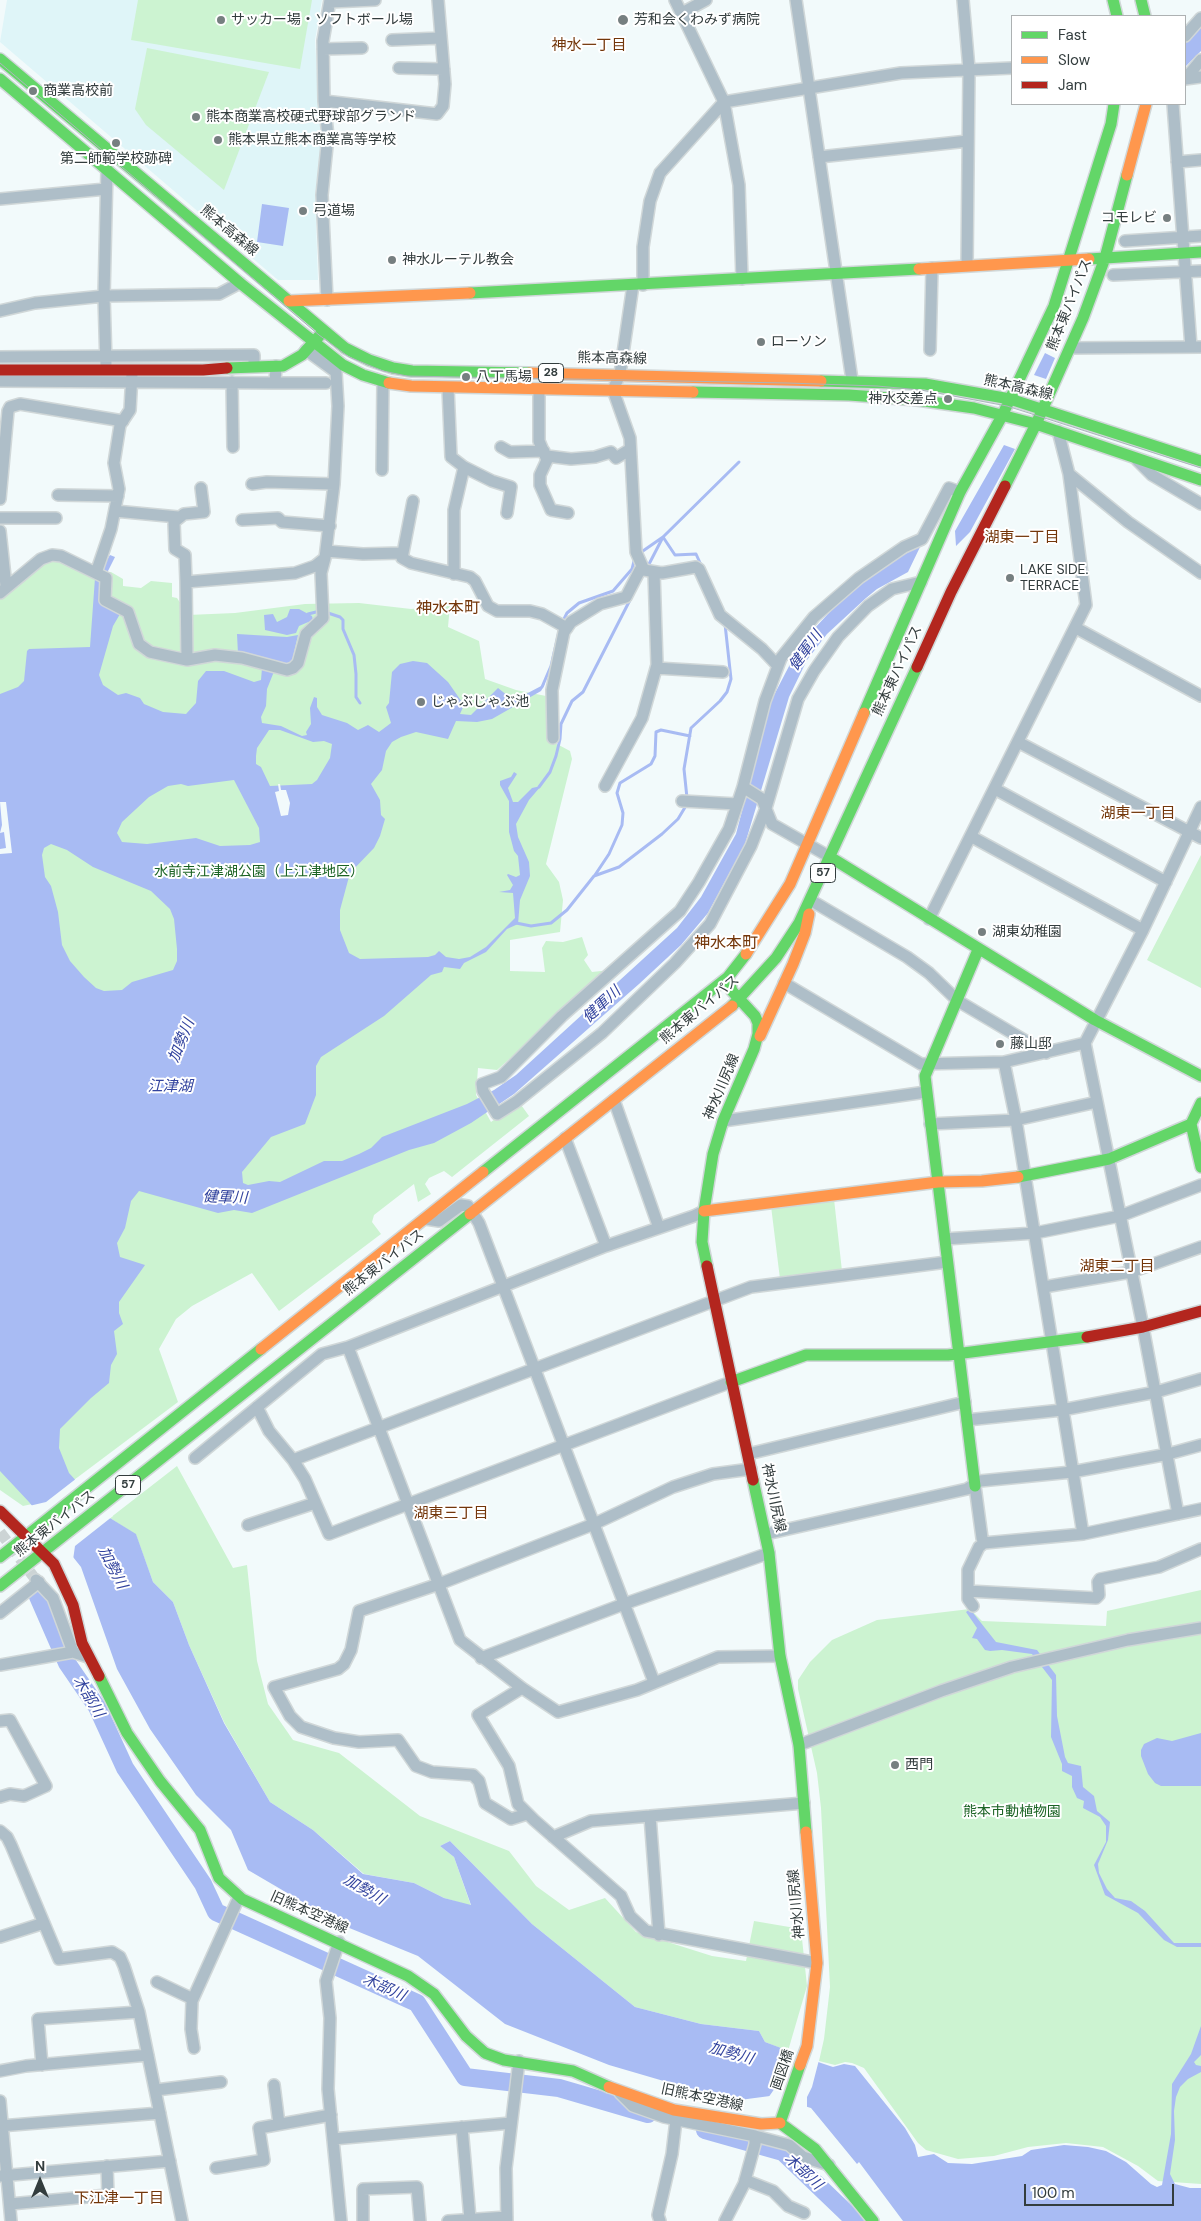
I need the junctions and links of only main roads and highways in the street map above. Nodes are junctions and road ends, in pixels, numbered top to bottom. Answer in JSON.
{"nodes":[{"id":1,"x":1113,"y":0,"type":"edge"},
{"id":2,"x":1141,"y":0,"type":"edge"},
{"id":3,"x":1117,"y":15,"type":"edge"},
{"id":4,"x":1145,"y":15,"type":"edge"},
{"id":5,"x":0,"y":59,"type":"edge"},
{"id":6,"x":2,"y":85,"type":"edge"},
{"id":7,"x":1114,"y":105,"type":"edge"},
{"id":8,"x":1147,"y":105,"type":"edge"},
{"id":9,"x":1201,"y":252,"type":"edge"},
{"id":10,"x":1105,"y":258,"type":"junction"},
{"id":11,"x":1069,"y":261,"type":"junction"},
{"id":12,"x":288,"y":301,"type":"junction"},
{"id":13,"x":323,"y":330,"type":"junction"},
{"id":14,"x":310,"y":346,"type":"junction"},
{"id":15,"x":0,"y":370,"type":"edge"},
{"id":16,"x":1010,"y":399,"type":"junction"},
{"id":17,"x":1043,"y":408,"type":"junction"},
{"id":18,"x":1002,"y":416,"type":"junction"},
{"id":19,"x":1036,"y":424,"type":"junction"},
{"id":20,"x":1201,"y":461,"type":"edge"},
{"id":21,"x":1201,"y":480,"type":"edge"},
{"id":22,"x":830,"y":858,"type":"junction"},
{"id":23,"x":813,"y":898,"type":"junction"},
{"id":24,"x":978,"y":950,"type":"junction"},
{"id":25,"x":728,"y":977,"type":"junction"},
{"id":26,"x":740,"y":1000,"type":"junction"},
{"id":27,"x":754,"y":1049,"type":"junction"},
{"id":28,"x":1201,"y":1076,"type":"edge"},
{"id":29,"x":1201,"y":1103,"type":"edge"},
{"id":30,"x":1191,"y":1124,"type":"junction"},
{"id":31,"x":1201,"y":1167,"type":"edge"},
{"id":32,"x":938,"y":1182,"type":"junction"},
{"id":33,"x":704,"y":1211,"type":"junction"},
{"id":34,"x":1201,"y":1311,"type":"edge"},
{"id":35,"x":959,"y":1354,"type":"junction"},
{"id":36,"x":731,"y":1382,"type":"junction"},
{"id":37,"x":975,"y":1486,"type":"road end"},
{"id":38,"x":0,"y":1512,"type":"edge"},
{"id":39,"x":26,"y":1537,"type":"junction"},
{"id":40,"x":42,"y":1552,"type":"junction"},
{"id":41,"x":0,"y":1557,"type":"edge"},
{"id":42,"x":0,"y":1586,"type":"edge"},
{"id":43,"x":807,"y":2046,"type":"joint"},
{"id":44,"x":780,"y":2123,"type":"junction"},
{"id":45,"x":873,"y":2221,"type":"edge"}],
"edges":[{"from":1,"to":3,"type":"main road"},
{"from":2,"to":4,"type":"main road"},
{"from":5,"to":12,"type":"main road","name":"熊本高森線","number":"28"},
{"from":6,"to":14,"type":"main road","number":"28"},
{"from":7,"to":11,"type":"main road","name":"熊本東バイパス","number":"57"},
{"from":8,"to":10,"type":"main road","name":"熊本東バイパス","number":"57"},
{"from":9,"to":10,"type":"main road"},
{"from":10,"to":11,"type":"main road"},
{"from":10,"to":17,"type":"main road","name":"熊本東バイパス","number":"57"},
{"from":11,"to":12,"type":"main road"},
{"from":11,"to":16,"type":"main road","name":"熊本東バイパス","number":"57"},
{"from":12,"to":13,"type":"main road","name":"熊本高森線","number":"28"},
{"from":13,"to":14,"type":"main road"},
{"from":13,"to":16,"type":"main road","name":"熊本高森線","number":"28"},
{"from":14,"to":15,"type":"main road"},
{"from":14,"to":18,"type":"main road","number":"28"},
{"from":16,"to":17,"type":"main road","name":"熊本高森線","number":"28"},
{"from":16,"to":18,"type":"main road","name":"熊本東バイパス","number":"57"},
{"from":17,"to":19,"type":"main road","name":"熊本東バイパス","number":"57"},
{"from":17,"to":20,"type":"main road","name":"熊本高森線","number":"28"},
{"from":18,"to":19,"type":"main road","number":"28"},
{"from":18,"to":25,"type":"main road","name":"熊本東バイパス","number":"57"},
{"from":19,"to":21,"type":"main road","number":"28"},
{"from":19,"to":22,"type":"main road","name":"熊本東バイパス","number":"57"},
{"from":22,"to":23,"type":"main road","name":"熊本東バイパス","number":"57"},
{"from":22,"to":24,"type":"main road"},
{"from":23,"to":26,"type":"main road","name":"熊本東バイパス","number":"57"},
{"from":23,"to":27,"type":"main road"},
{"from":24,"to":28,"type":"main road"},
{"from":24,"to":32,"type":"main road"},
{"from":25,"to":26,"type":"main road","name":"神水川尻線"},
{"from":25,"to":39,"type":"main road","name":"熊本東バイパス","number":"57"},
{"from":26,"to":27,"type":"main road","name":"神水川尻線"},
{"from":26,"to":40,"type":"main road","name":"熊本東バイパス","number":"57"},
{"from":27,"to":33,"type":"main road","name":"神水川尻線"},
{"from":29,"to":30,"type":"main road"},
{"from":30,"to":31,"type":"main road"},
{"from":30,"to":32,"type":"main road"},
{"from":32,"to":33,"type":"main road"},
{"from":32,"to":35,"type":"main road"},
{"from":33,"to":36,"type":"main road","name":"神水川尻線"},
{"from":34,"to":35,"type":"main road"},
{"from":35,"to":36,"type":"main road"},
{"from":35,"to":37,"type":"main road"},
{"from":36,"to":43,"type":"main road","name":"神水川尻線"},
{"from":38,"to":39,"type":"main road","name":"旧熊本空港線"},
{"from":39,"to":40,"type":"main road","name":"旧熊本空港線"},
{"from":39,"to":41,"type":"main road","name":"熊本東バイパス","number":"57"},
{"from":40,"to":42,"type":"main road","name":"熊本東バイパス","number":"57"},
{"from":40,"to":44,"type":"main road","name":"旧熊本空港線"},
{"from":43,"to":44,"type":"main road","name":"画図橋"},
{"from":44,"to":45,"type":"main road"}]}
